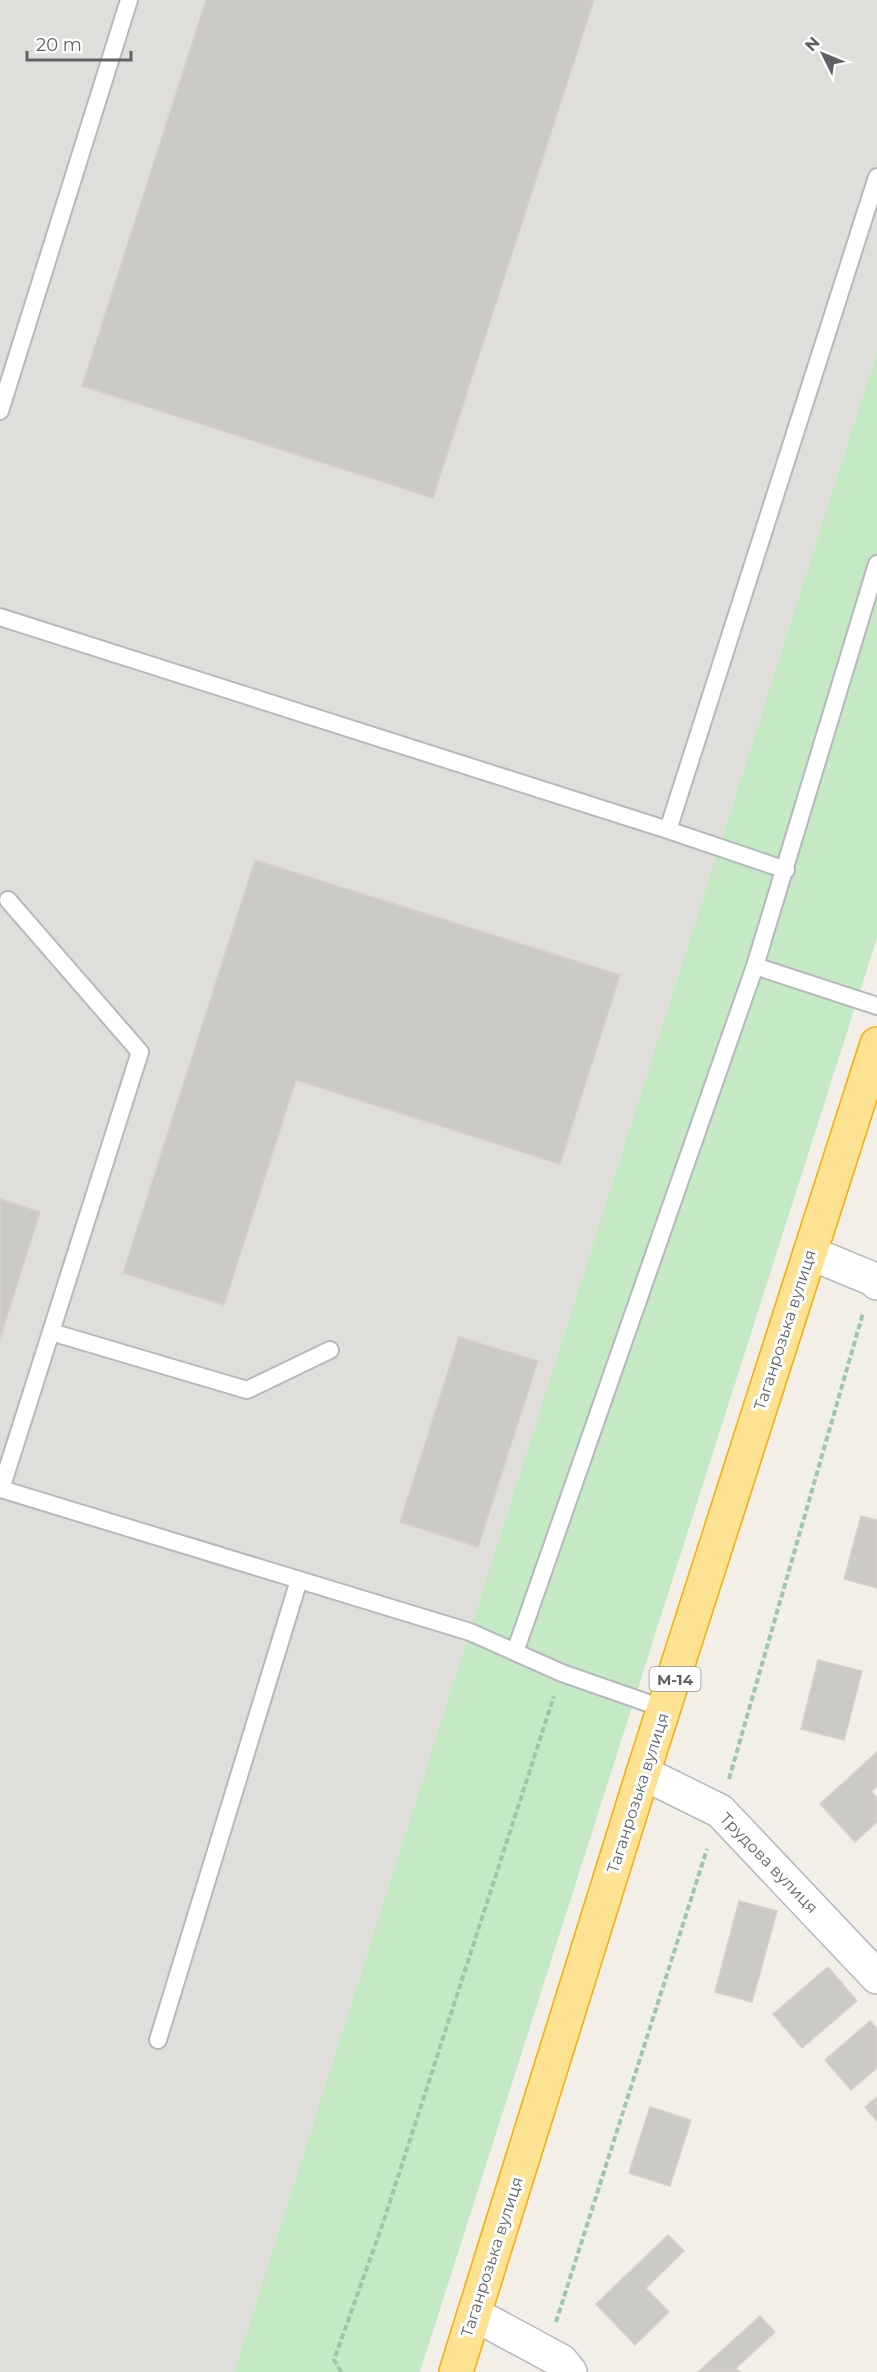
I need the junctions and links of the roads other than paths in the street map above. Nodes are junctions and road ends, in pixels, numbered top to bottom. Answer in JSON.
{"nodes":[{"id":1,"x":129,"y":0,"type":"edge"},
{"id":2,"x":877,"y":177,"type":"edge"},
{"id":3,"x":0,"y":411,"type":"edge"},
{"id":4,"x":877,"y":564,"type":"edge"},
{"id":5,"x":0,"y":617,"type":"edge"},
{"id":6,"x":668,"y":830,"type":"junction"},
{"id":7,"x":786,"y":870,"type":"junction"},
{"id":8,"x":8,"y":900,"type":"dead end"},
{"id":9,"x":755,"y":966,"type":"junction"},
{"id":10,"x":877,"y":1006,"type":"edge"},
{"id":11,"x":877,"y":1044,"type":"edge"},
{"id":12,"x":810,"y":1253,"type":"junction"},
{"id":13,"x":875,"y":1281,"type":"edge"},
{"id":14,"x":51,"y":1332,"type":"junction"},
{"id":15,"x":330,"y":1350,"type":"dead end"},
{"id":16,"x":299,"y":1580,"type":"junction"},
{"id":17,"x":515,"y":1652,"type":"junction"},
{"id":18,"x":665,"y":1709,"type":"junction"},
{"id":19,"x":643,"y":1773,"type":"junction"},
{"id":20,"x":877,"y":1977,"type":"edge"},
{"id":21,"x":158,"y":2040,"type":"dead end"},
{"id":22,"x":474,"y":2314,"type":"junction"},
{"id":23,"x":558,"y":2362,"type":"edge"},
{"id":24,"x":456,"y":2372,"type":"edge"}],
"edges":[{"from":1,"to":3,"type":"lane"},
{"from":2,"to":6,"type":"lane"},
{"from":4,"to":7,"type":"lane"},
{"from":5,"to":6,"type":"lane"},
{"from":6,"to":7,"type":"lane"},
{"from":7,"to":9,"type":"lane"},
{"from":8,"to":14,"type":"lane"},
{"from":9,"to":10,"type":"lane"},
{"from":9,"to":17,"type":"lane"},
{"from":11,"to":12,"type":"highway","name":"Таганрозька вулиця","number":"М-14"},
{"from":12,"to":13,"type":"street"},
{"from":12,"to":18,"type":"highway","name":"Таганрозька вулиця","number":"М-14"},
{"from":14,"to":15,"type":"lane"},
{"from":14,"to":16,"type":"lane"},
{"from":16,"to":17,"type":"lane"},
{"from":16,"to":21,"type":"lane"},
{"from":17,"to":18,"type":"lane"},
{"from":18,"to":19,"type":"highway","name":"Таганрозька вулиця","number":"М-14"},
{"from":19,"to":20,"type":"street","name":"Трудова вулиця"},
{"from":19,"to":22,"type":"highway","name":"Таганрозька вулиця","number":"М-14"},
{"from":22,"to":23,"type":"street"},
{"from":22,"to":24,"type":"highway","name":"Таганрозька вулиця","number":"М-14"}]}
